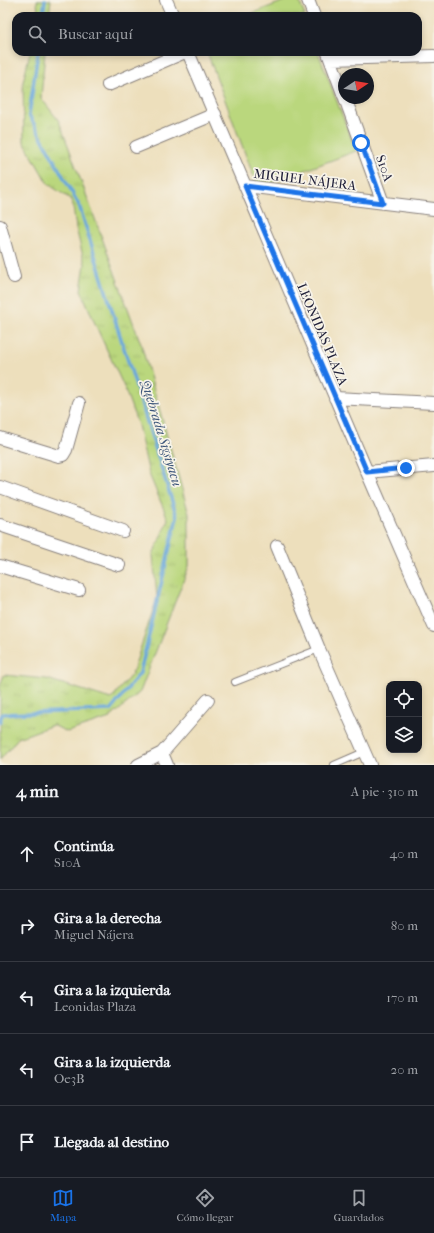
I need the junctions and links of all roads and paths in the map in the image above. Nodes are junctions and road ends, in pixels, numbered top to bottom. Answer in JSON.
{"nodes":[{"id":1,"x":166,"y":0,"type":"edge"},
{"id":2,"x":308,"y":0,"type":"edge"},
{"id":3,"x":170,"y":12,"type":"edge"},
{"id":4,"x":312,"y":12,"type":"edge"},
{"id":5,"x":177,"y":56,"type":"edge"},
{"id":6,"x":188,"y":56,"type":"edge"},
{"id":7,"x":329,"y":56,"type":"edge"},
{"id":8,"x":422,"y":56,"type":"edge"},
{"id":9,"x":434,"y":56,"type":"edge"},
{"id":10,"x":338,"y":80,"type":"edge"},
{"id":11,"x":108,"y":85,"type":"dead end"},
{"id":12,"x":347,"y":104,"type":"edge"},
{"id":13,"x":215,"y":114,"type":"junction"},
{"id":14,"x":136,"y":147,"type":"dead end"},
{"id":15,"x":245,"y":186,"type":"junction"},
{"id":16,"x":383,"y":203,"type":"junction"},
{"id":17,"x":434,"y":209,"type":"edge"},
{"id":18,"x":0,"y":226,"type":"edge"},
{"id":19,"x":14,"y":277,"type":"dead end"},
{"id":20,"x":335,"y":398,"type":"junction"},
{"id":21,"x":79,"y":403,"type":"dead end"},
{"id":22,"x":434,"y":403,"type":"edge"},
{"id":23,"x":0,"y":438,"type":"edge"},
{"id":24,"x":434,"y":466,"type":"edge"},
{"id":25,"x":367,"y":472,"type":"junction"},
{"id":26,"x":0,"y":488,"type":"edge"},
{"id":27,"x":0,"y":525,"type":"edge"},
{"id":28,"x":123,"y":531,"type":"dead end"},
{"id":29,"x":277,"y":546,"type":"dead end"},
{"id":30,"x":119,"y":565,"type":"dead end"},
{"id":31,"x":0,"y":566,"type":"edge"},
{"id":32,"x":79,"y":590,"type":"dead end"},
{"id":33,"x":430,"y":605,"type":"edge"},
{"id":34,"x":434,"y":626,"type":"edge"},
{"id":35,"x":319,"y":649,"type":"junction"},
{"id":36,"x":235,"y":682,"type":"dead end"},
{"id":37,"x":208,"y":700,"type":"dead end"},
{"id":38,"x":364,"y":752,"type":"junction"},
{"id":39,"x":162,"y":753,"type":"junction"},
{"id":40,"x":138,"y":765,"type":"edge"},
{"id":41,"x":167,"y":765,"type":"edge"},
{"id":42,"x":334,"y":765,"type":"edge"},
{"id":43,"x":370,"y":765,"type":"edge"}],
"edges":[{"from":1,"to":3,"type":"street"},
{"from":2,"to":4,"type":"street"},
{"from":5,"to":11,"type":"street"},
{"from":6,"to":13,"type":"street","name":"LEONIDAS PLAZA"},
{"from":7,"to":10,"type":"street","name":"S10A"},
{"from":8,"to":9,"type":"street"},
{"from":12,"to":16,"type":"street","name":"S10A"},
{"from":13,"to":14,"type":"street"},
{"from":13,"to":15,"type":"street","name":"LEONIDAS PLAZA"},
{"from":15,"to":16,"type":"street","name":"MIGUEL NÁJERA"},
{"from":15,"to":20,"type":"street","name":"LEONIDAS PLAZA"},
{"from":16,"to":17,"type":"street","name":"MIGUEL NÁJERA"},
{"from":18,"to":19,"type":"street"},
{"from":20,"to":22,"type":"street"},
{"from":20,"to":25,"type":"street","name":"LEONIDAS PLAZA"},
{"from":21,"to":23,"type":"street"},
{"from":24,"to":25,"type":"street"},
{"from":25,"to":33,"type":"street","name":"LEONIDAS PLAZA"},
{"from":26,"to":28,"type":"street"},
{"from":27,"to":30,"type":"street"},
{"from":29,"to":35,"type":"street"},
{"from":31,"to":32,"type":"street"},
{"from":33,"to":34,"type":"street","name":"LEONIDAS PLAZA"},
{"from":35,"to":36,"type":"lane"},
{"from":35,"to":38,"type":"street"},
{"from":37,"to":39,"type":"street"},
{"from":38,"to":42,"type":"lane"},
{"from":38,"to":43,"type":"street"},
{"from":39,"to":40,"type":"street"},
{"from":39,"to":41,"type":"street"}]}
